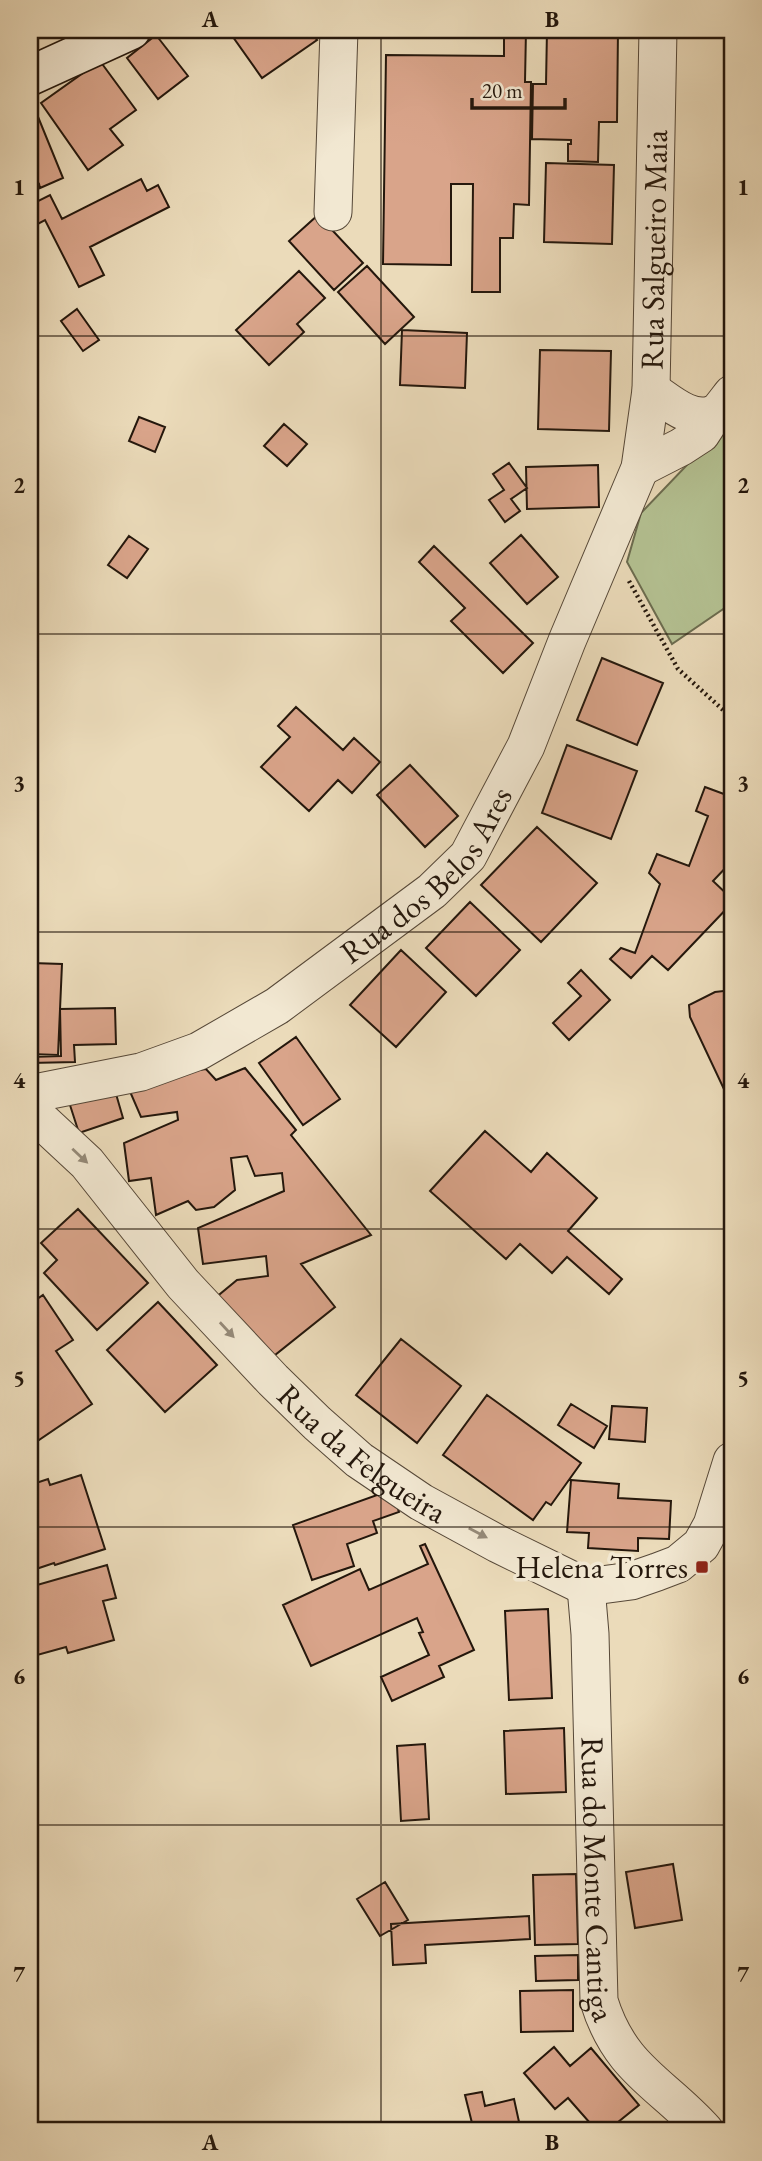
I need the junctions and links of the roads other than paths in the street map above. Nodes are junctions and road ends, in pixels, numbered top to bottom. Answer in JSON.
{"nodes":[{"id":1,"x":131,"y":30,"type":"edge"},
{"id":2,"x":340,"y":30,"type":"edge"},
{"id":3,"x":658,"y":30,"type":"edge"},
{"id":4,"x":30,"y":76,"type":"edge"},
{"id":5,"x":333,"y":212,"type":"dead end"},
{"id":6,"x":651,"y":390,"type":"junction"},
{"id":7,"x":723,"y":404,"type":"edge"},
{"id":8,"x":640,"y":468,"type":"junction"},
{"id":9,"x":30,"y":1094,"type":"edge"},
{"id":10,"x":30,"y":1110,"type":"edge"},
{"id":11,"x":732,"y":1461,"type":"edge"},
{"id":12,"x":586,"y":1587,"type":"junction"},
{"id":13,"x":712,"y":2124,"type":"edge"}],
"edges":[{"from":1,"to":4,"type":"street"},
{"from":2,"to":5,"type":"street"},
{"from":3,"to":6,"type":"street","name":"Rua Salgueiro Maia"},
{"from":6,"to":7,"type":"street"},
{"from":6,"to":8,"type":"street","name":"Rua Salgueiro Maia"},
{"from":7,"to":8,"type":"street"},
{"from":8,"to":9,"type":"street","name":"Rua dos Belos Ares"},
{"from":10,"to":12,"type":"street","name":"Rua da Felgueira","one_way":true},
{"from":11,"to":12,"type":"street"},
{"from":12,"to":13,"type":"street","name":"Rua do Monte Cantiga"}]}
